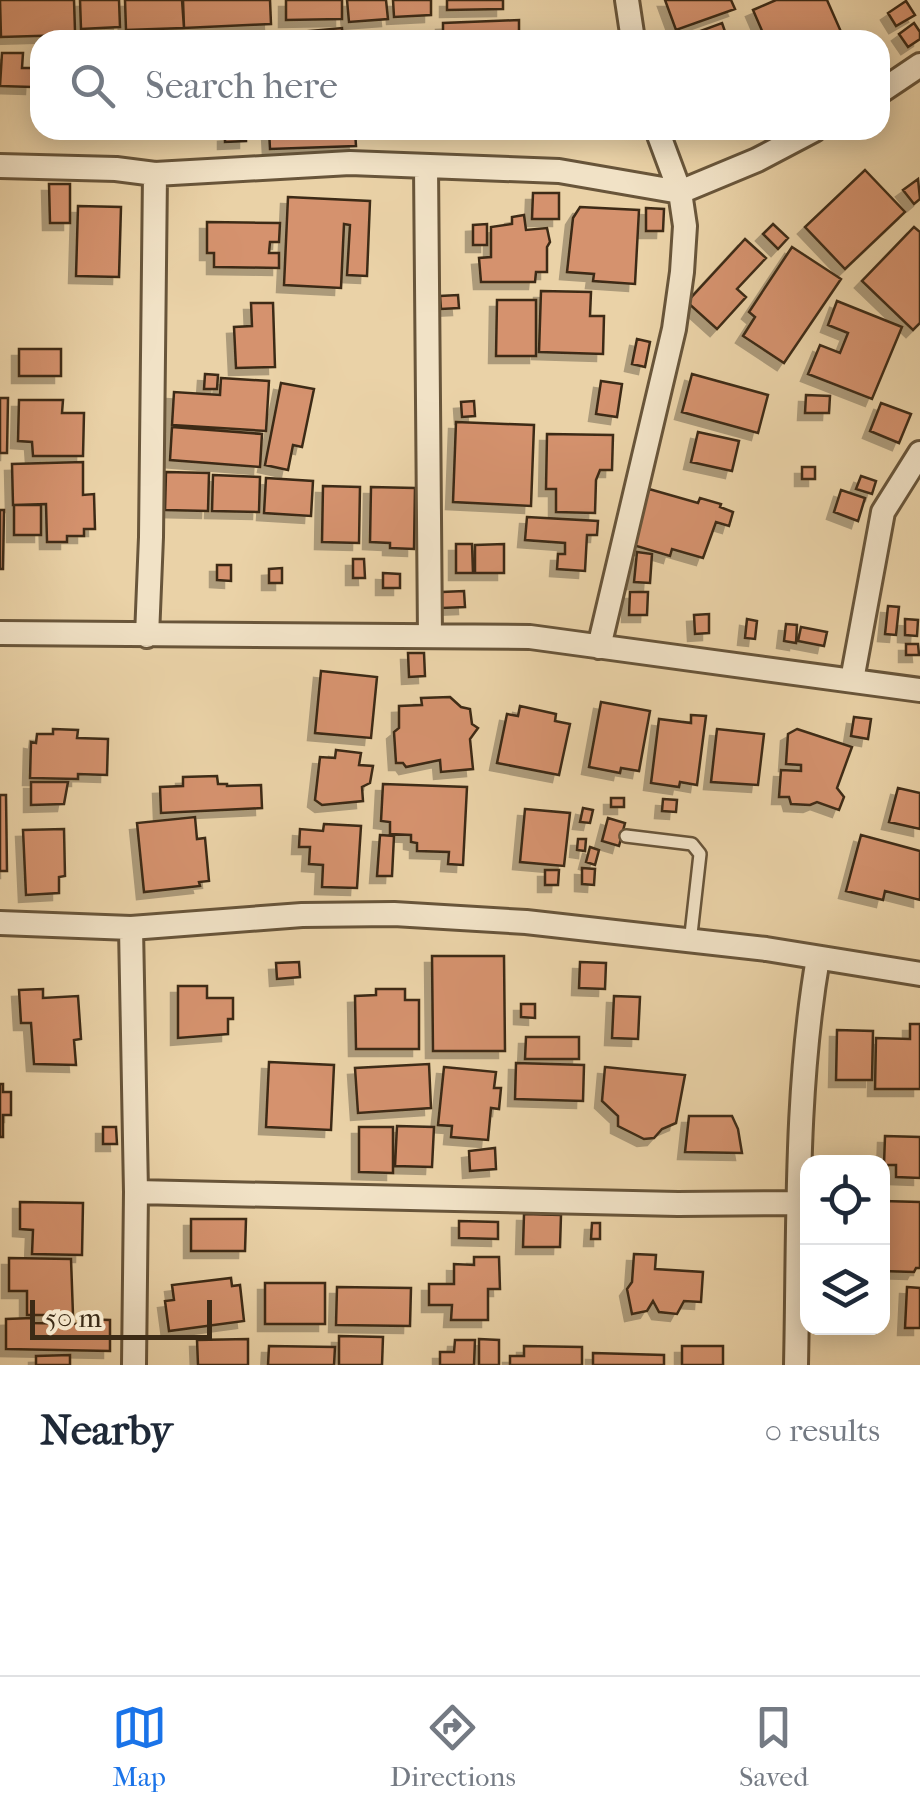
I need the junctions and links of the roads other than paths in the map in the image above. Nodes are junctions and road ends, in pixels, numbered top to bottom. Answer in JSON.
{"nodes":[{"id":1,"x":627,"y":0,"type":"edge"},
{"id":2,"x":632,"y":30,"type":"edge"},
{"id":3,"x":920,"y":65,"type":"edge"},
{"id":4,"x":890,"y":85,"type":"edge"},
{"id":5,"x":660,"y":140,"type":"edge"},
{"id":6,"x":795,"y":140,"type":"edge"},
{"id":7,"x":0,"y":166,"type":"edge"},
{"id":8,"x":426,"y":166,"type":"junction"},
{"id":9,"x":154,"y":174,"type":"junction"},
{"id":10,"x":680,"y":192,"type":"junction"},
{"id":11,"x":920,"y":453,"type":"edge"},
{"id":12,"x":0,"y":633,"type":"edge"},
{"id":13,"x":147,"y":636,"type":"junction"},
{"id":14,"x":430,"y":636,"type":"junction"},
{"id":15,"x":598,"y":647,"type":"junction"},
{"id":16,"x":852,"y":680,"type":"junction"},
{"id":17,"x":920,"y":690,"type":"edge"},
{"id":18,"x":626,"y":836,"type":"dead end"},
{"id":19,"x":0,"y":923,"type":"edge"},
{"id":20,"x":131,"y":928,"type":"junction"},
{"id":21,"x":690,"y":942,"type":"junction"},
{"id":22,"x":818,"y":958,"type":"junction"},
{"id":23,"x":920,"y":974,"type":"edge"},
{"id":24,"x":802,"y":1155,"type":"edge"},
{"id":25,"x":136,"y":1192,"type":"junction"},
{"id":26,"x":800,"y":1203,"type":"joint"},
{"id":27,"x":134,"y":1365,"type":"edge"},
{"id":28,"x":796,"y":1365,"type":"edge"}],
"edges":[{"from":1,"to":2,"type":"street"},
{"from":3,"to":4,"type":"street"},
{"from":5,"to":10,"type":"street"},
{"from":6,"to":10,"type":"street"},
{"from":7,"to":9,"type":"street"},
{"from":8,"to":9,"type":"street"},
{"from":8,"to":10,"type":"street"},
{"from":8,"to":14,"type":"street"},
{"from":9,"to":13,"type":"street"},
{"from":10,"to":15,"type":"street"},
{"from":11,"to":16,"type":"street"},
{"from":12,"to":13,"type":"street"},
{"from":13,"to":14,"type":"street"},
{"from":14,"to":15,"type":"street"},
{"from":15,"to":16,"type":"street"},
{"from":16,"to":17,"type":"street"},
{"from":18,"to":21,"type":"lane"},
{"from":19,"to":20,"type":"street"},
{"from":20,"to":21,"type":"street"},
{"from":20,"to":25,"type":"street"},
{"from":21,"to":22,"type":"street"},
{"from":22,"to":23,"type":"street"},
{"from":22,"to":24,"type":"street"},
{"from":25,"to":26,"type":"street"},
{"from":25,"to":27,"type":"street"},
{"from":26,"to":28,"type":"street"}]}
